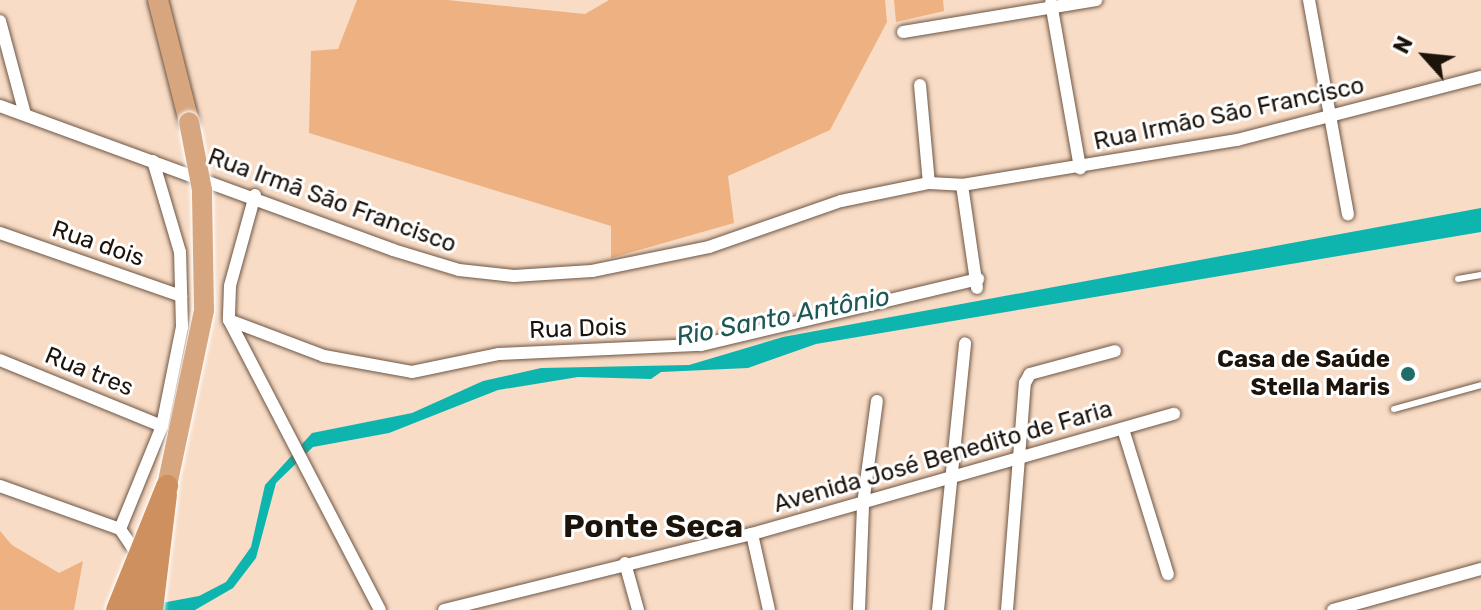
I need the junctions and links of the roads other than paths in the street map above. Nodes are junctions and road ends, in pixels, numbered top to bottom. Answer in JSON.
{"nodes":[{"id":1,"x":158,"y":0,"type":"edge"},
{"id":2,"x":1096,"y":0,"type":"edge"},
{"id":3,"x":1309,"y":0,"type":"edge"},
{"id":4,"x":1051,"y":4,"type":"edge"},
{"id":5,"x":0,"y":21,"type":"edge"},
{"id":6,"x":903,"y":32,"type":"dead end"},
{"id":7,"x":1481,"y":77,"type":"edge"},
{"id":8,"x":920,"y":85,"type":"dead end"},
{"id":9,"x":0,"y":106,"type":"edge"},
{"id":10,"x":25,"y":114,"type":"junction"},
{"id":11,"x":1327,"y":118,"type":"junction"},
{"id":12,"x":153,"y":161,"type":"junction"},
{"id":13,"x":1080,"y":168,"type":"junction"},
{"id":14,"x":929,"y":183,"type":"junction"},
{"id":15,"x":962,"y":185,"type":"junction"},
{"id":16,"x":255,"y":195,"type":"junction"},
{"id":17,"x":1348,"y":214,"type":"dead end"},
{"id":18,"x":0,"y":233,"type":"edge"},
{"id":19,"x":1481,"y":275,"type":"edge"},
{"id":20,"x":1458,"y":279,"type":"dead end"},
{"id":21,"x":181,"y":296,"type":"junction"},
{"id":22,"x":229,"y":320,"type":"junction"},
{"id":23,"x":965,"y":343,"type":"dead end"},
{"id":24,"x":1115,"y":351,"type":"dead end"},
{"id":25,"x":0,"y":360,"type":"edge"},
{"id":26,"x":1481,"y":385,"type":"edge"},
{"id":27,"x":877,"y":401,"type":"dead end"},
{"id":28,"x":1394,"y":409,"type":"dead end"},
{"id":29,"x":1174,"y":414,"type":"dead end"},
{"id":30,"x":162,"y":426,"type":"junction"},
{"id":31,"x":1123,"y":429,"type":"junction"},
{"id":32,"x":1016,"y":461,"type":"junction"},
{"id":33,"x":948,"y":479,"type":"junction"},
{"id":34,"x":0,"y":486,"type":"edge"},
{"id":35,"x":167,"y":486,"type":"junction"},
{"id":36,"x":863,"y":504,"type":"junction"},
{"id":37,"x":120,"y":529,"type":"junction"},
{"id":38,"x":752,"y":534,"type":"junction"},
{"id":39,"x":625,"y":563,"type":"junction"},
{"id":40,"x":1481,"y":569,"type":"edge"},
{"id":41,"x":1168,"y":574,"type":"dead end"},
{"id":42,"x":508,"y":595,"type":"junction"},
{"id":43,"x":152,"y":602,"type":"edge"},
{"id":44,"x":117,"y":610,"type":"edge"},
{"id":45,"x":136,"y":610,"type":"edge"},
{"id":46,"x":380,"y":610,"type":"edge"},
{"id":47,"x":444,"y":610,"type":"edge"},
{"id":48,"x":512,"y":610,"type":"edge"},
{"id":49,"x":638,"y":610,"type":"edge"},
{"id":50,"x":769,"y":610,"type":"edge"},
{"id":51,"x":859,"y":610,"type":"edge"},
{"id":52,"x":938,"y":610,"type":"edge"},
{"id":53,"x":1007,"y":610,"type":"edge"},
{"id":54,"x":1333,"y":610,"type":"edge"}],
"edges":[{"from":1,"to":35,"type":"highway","bridge":true},
{"from":2,"to":4,"type":"street"},
{"from":3,"to":11,"type":"street"},
{"from":4,"to":6,"type":"street"},
{"from":4,"to":13,"type":"street"},
{"from":5,"to":10,"type":"street"},
{"from":7,"to":11,"type":"street","name":"Rua Irmão São Francisco"},
{"from":8,"to":14,"type":"street"},
{"from":9,"to":10,"type":"street","name":"Rua Irmã São Francisco"},
{"from":10,"to":12,"type":"street","name":"Rua Irmã São Francisco"},
{"from":11,"to":13,"type":"street","name":"Rua Irmão São Francisco"},
{"from":11,"to":17,"type":"street"},
{"from":12,"to":16,"type":"street","name":"Rua Irmã São Francisco"},
{"from":12,"to":21,"type":"street"},
{"from":13,"to":15,"type":"street","name":"Rua Irmã São Francisco"},
{"from":14,"to":15,"type":"street","name":"Rua Irmã São Francisco"},
{"from":14,"to":16,"type":"street","name":"Rua Irmã São Francisco"},
{"from":15,"to":22,"type":"street","name":"Rua Dois"},
{"from":16,"to":22,"type":"street"},
{"from":18,"to":21,"type":"street","name":"Rua dois"},
{"from":19,"to":20,"type":"lane"},
{"from":21,"to":30,"type":"street"},
{"from":22,"to":46,"type":"street"},
{"from":23,"to":33,"type":"street"},
{"from":24,"to":32,"type":"street"},
{"from":25,"to":30,"type":"street","name":"Rua tres"},
{"from":26,"to":28,"type":"lane"},
{"from":27,"to":36,"type":"street"},
{"from":29,"to":31,"type":"street","name":"Avenida José Benedito de Faria"},
{"from":30,"to":37,"type":"street"},
{"from":31,"to":32,"type":"street","name":"Avenida José Benedito de Faria"},
{"from":31,"to":41,"type":"street"},
{"from":32,"to":33,"type":"street","name":"Avenida José Benedito de Faria"},
{"from":32,"to":53,"type":"street"},
{"from":33,"to":36,"type":"street","name":"Avenida José Benedito de Faria"},
{"from":33,"to":52,"type":"street"},
{"from":34,"to":37,"type":"street"},
{"from":35,"to":43,"type":"highway","bridge":true},
{"from":35,"to":44,"type":"highway","bridge":true},
{"from":35,"to":45,"type":"highway","bridge":true},
{"from":36,"to":38,"type":"street","name":"Avenida José Benedito de Faria"},
{"from":36,"to":51,"type":"street"},
{"from":37,"to":43,"type":"street"},
{"from":38,"to":39,"type":"street","name":"Avenida José Benedito de Faria"},
{"from":38,"to":50,"type":"street"},
{"from":39,"to":42,"type":"street","name":"Avenida José Benedito de Faria"},
{"from":39,"to":49,"type":"street"},
{"from":40,"to":54,"type":"street"},
{"from":42,"to":47,"type":"street","name":"Avenida José Benedito de Faria"},
{"from":42,"to":48,"type":"street"}]}
